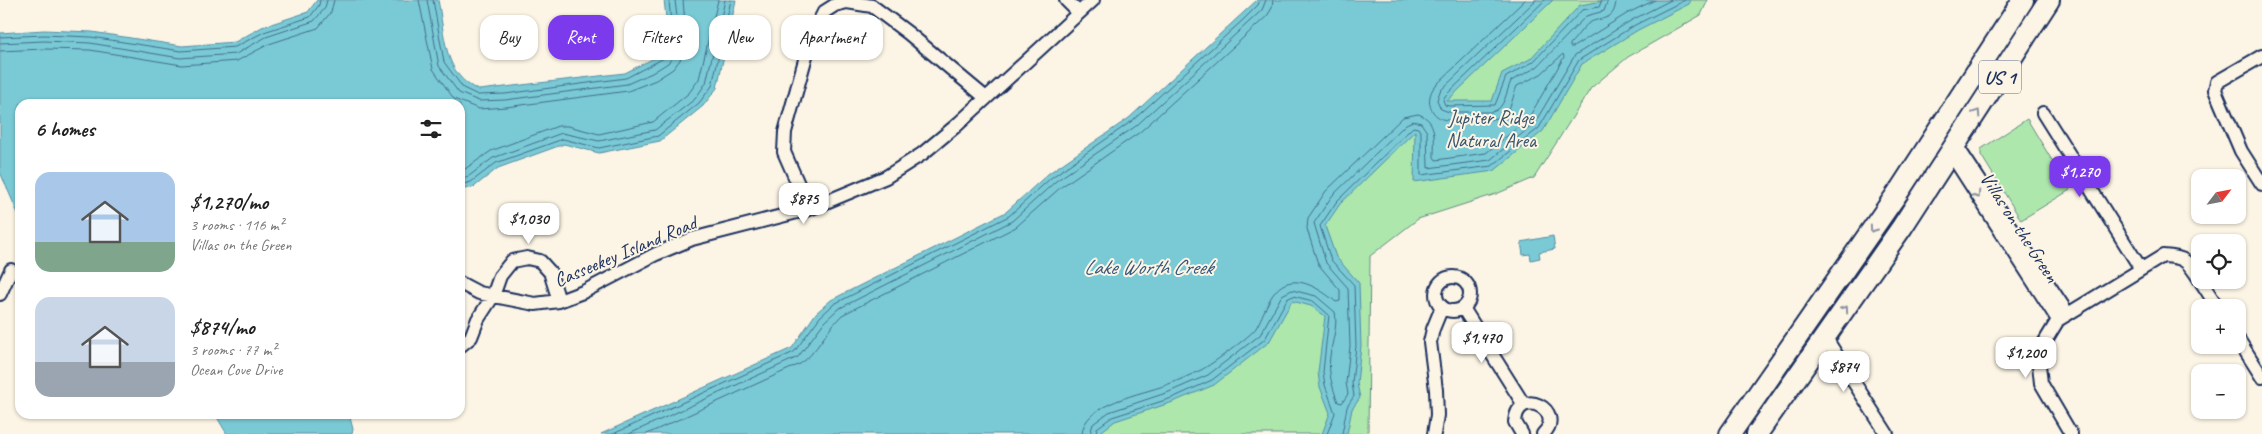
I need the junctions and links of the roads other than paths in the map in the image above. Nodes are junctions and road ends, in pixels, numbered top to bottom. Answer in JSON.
{"nodes":[{"id":1,"x":1066,"y":0,"type":"edge"},
{"id":2,"x":1093,"y":0,"type":"edge"},
{"id":3,"x":2022,"y":0,"type":"edge"},
{"id":4,"x":2049,"y":0,"type":"edge"},
{"id":5,"x":1079,"y":13,"type":"junction"},
{"id":6,"x":2262,"y":56,"type":"edge"},
{"id":7,"x":1984,"y":60,"type":"junction"},
{"id":8,"x":986,"y":98,"type":"junction"},
{"id":9,"x":2044,"y":113,"type":"dead end"},
{"id":10,"x":1954,"y":149,"type":"junction"},
{"id":11,"x":2262,"y":184,"type":"edge"},
{"id":12,"x":809,"y":209,"type":"junction"},
{"id":13,"x":1902,"y":228,"type":"junction"},
{"id":14,"x":2191,"y":266,"type":"edge"},
{"id":15,"x":2141,"y":268,"type":"junction"},
{"id":16,"x":11,"y":270,"type":"dead end"},
{"id":17,"x":465,"y":286,"type":"edge"},
{"id":18,"x":0,"y":294,"type":"edge"},
{"id":19,"x":493,"y":296,"type":"junction"},
{"id":20,"x":559,"y":301,"type":"junction"},
{"id":21,"x":1442,"y":307,"type":"junction"},
{"id":22,"x":1463,"y":308,"type":"junction"},
{"id":23,"x":1812,"y":315,"type":"junction"},
{"id":24,"x":2063,"y":317,"type":"junction"},
{"id":25,"x":1825,"y":337,"type":"junction"},
{"id":26,"x":465,"y":342,"type":"edge"},
{"id":27,"x":2246,"y":352,"type":"edge"},
{"id":28,"x":2262,"y":377,"type":"edge"},
{"id":29,"x":1524,"y":405,"type":"junction"},
{"id":30,"x":1546,"y":433,"type":"edge"},
{"id":31,"x":1434,"y":434,"type":"edge"},
{"id":32,"x":1522,"y":434,"type":"edge"},
{"id":33,"x":1730,"y":434,"type":"edge"},
{"id":34,"x":1746,"y":434,"type":"edge"},
{"id":35,"x":1757,"y":434,"type":"edge"},
{"id":36,"x":1887,"y":434,"type":"edge"},
{"id":37,"x":2071,"y":434,"type":"edge"}],
"edges":[{"from":1,"to":5,"type":"street"},
{"from":2,"to":5,"type":"street","name":"Casseekey Island Road"},
{"from":3,"to":7,"type":"main road","number":"US 1"},
{"from":10,"to":4,"type":"main road","number":"US 1","one_way":true},
{"from":5,"to":8,"type":"street","name":"Casseekey Island Road"},
{"from":6,"to":11,"type":"street"},
{"from":7,"to":13,"type":"main road"},
{"from":7,"to":23,"type":"main road","number":"US 1","one_way":true},
{"from":8,"to":12,"type":"street","name":"Casseekey Island Road"},
{"from":8,"to":12,"type":"street"},
{"from":9,"to":15,"type":"street"},
{"from":10,"to":13,"type":"main road","number":"US 1"},
{"from":10,"to":24,"type":"street","name":"Villas on the Green"},
{"from":12,"to":20,"type":"street","name":"Casseekey Island Road"},
{"from":25,"to":13,"type":"main road","number":"US 1","one_way":true},
{"from":14,"to":15,"type":"street"},
{"from":15,"to":24,"type":"street"},
{"from":16,"to":18,"type":"street"},
{"from":17,"to":19,"type":"street","name":"Casseekey Island Road"},
{"from":19,"to":20,"type":"street","name":"Casseekey Island Road"},
{"from":19,"to":20,"type":"street"},
{"from":19,"to":26,"type":"street"},
{"from":21,"to":22,"type":"street"},
{"from":21,"to":22,"type":"street"},
{"from":21,"to":31,"type":"street"},
{"from":22,"to":29,"type":"street"},
{"from":23,"to":33,"type":"main road","number":"US 1"},
{"from":23,"to":34,"type":"main road"},
{"from":24,"to":37,"type":"street"},
{"from":25,"to":35,"type":"main road","number":"US 1"},
{"from":25,"to":36,"type":"street"},
{"from":27,"to":28,"type":"street"},
{"from":29,"to":30,"type":"street"},
{"from":29,"to":32,"type":"street"}]}
